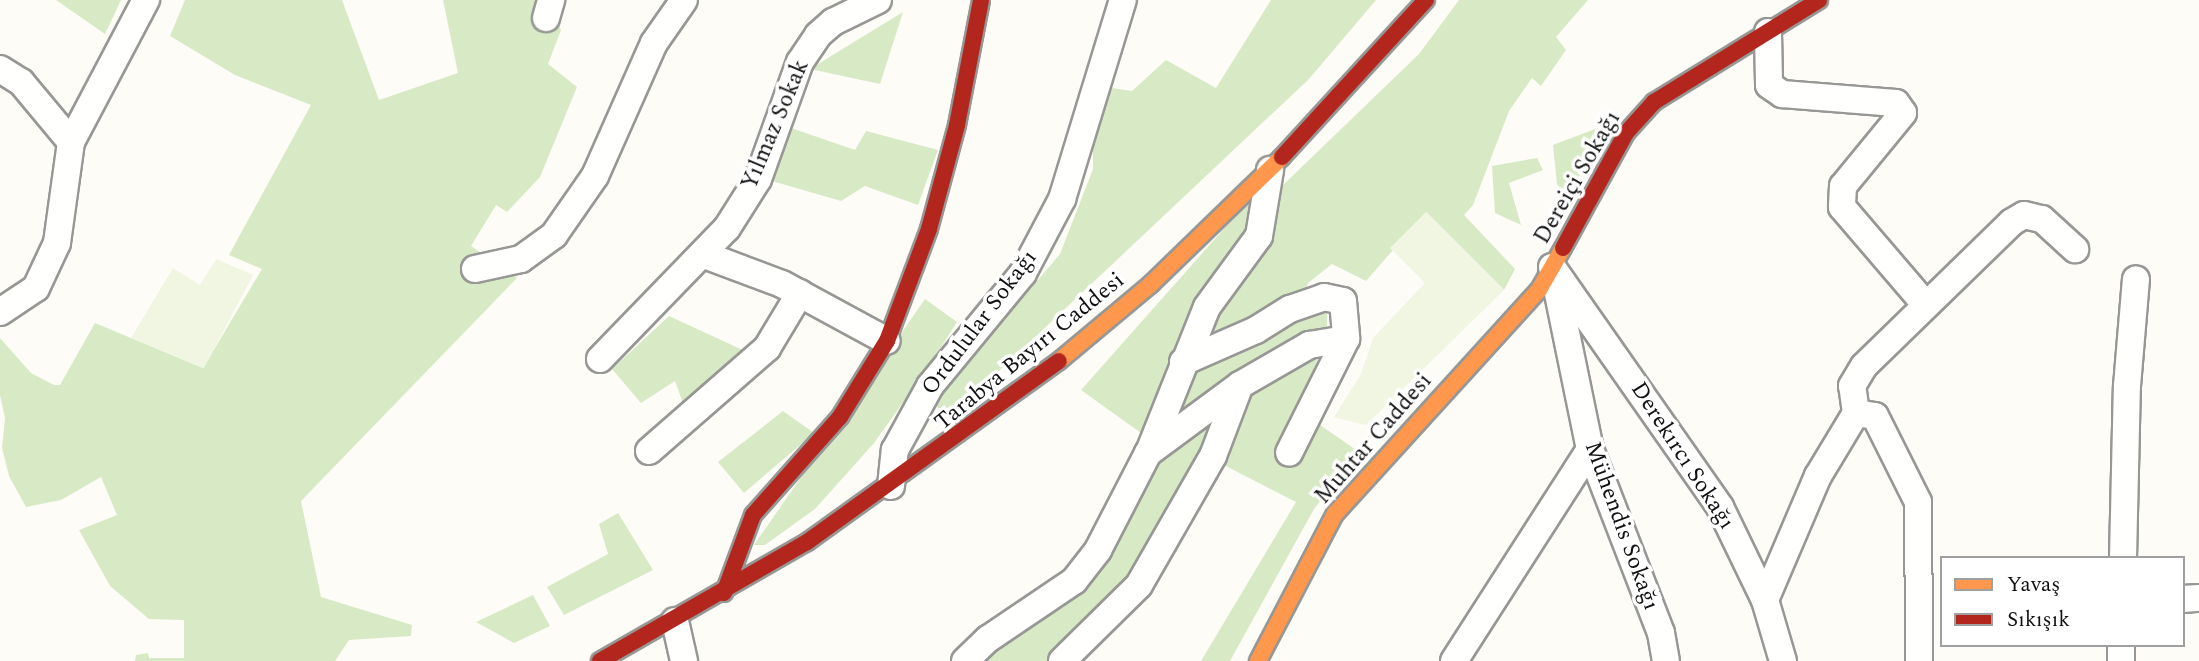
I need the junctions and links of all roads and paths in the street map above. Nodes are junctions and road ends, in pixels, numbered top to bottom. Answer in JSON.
{"nodes":[{"id":1,"x":146,"y":0,"type":"edge"},
{"id":2,"x":684,"y":0,"type":"edge"},
{"id":3,"x":878,"y":0,"type":"edge"},
{"id":4,"x":981,"y":0,"type":"edge"},
{"id":5,"x":1123,"y":0,"type":"edge"},
{"id":6,"x":1426,"y":0,"type":"edge"},
{"id":7,"x":1819,"y":0,"type":"edge"},
{"id":8,"x":1768,"y":32,"type":"junction"},
{"id":9,"x":0,"y":69,"type":"edge"},
{"id":10,"x":71,"y":142,"type":"junction"},
{"id":11,"x":1270,"y":170,"type":"junction"},
{"id":12,"x":2075,"y":249,"type":"dead end"},
{"id":13,"x":702,"y":254,"type":"junction"},
{"id":14,"x":1552,"y":267,"type":"junction"},
{"id":15,"x":475,"y":269,"type":"dead end"},
{"id":16,"x":2136,"y":279,"type":"dead end"},
{"id":17,"x":800,"y":293,"type":"junction"},
{"id":18,"x":1925,"y":304,"type":"junction"},
{"id":19,"x":0,"y":312,"type":"edge"},
{"id":20,"x":1346,"y":339,"type":"junction"},
{"id":21,"x":887,"y":341,"type":"junction"},
{"id":22,"x":600,"y":359,"type":"dead end"},
{"id":23,"x":1183,"y":362,"type":"junction"},
{"id":24,"x":1240,"y":385,"type":"junction"},
{"id":25,"x":1856,"y":413,"type":"junction"},
{"id":26,"x":1590,"y":449,"type":"junction"},
{"id":27,"x":649,"y":451,"type":"dead end"},
{"id":28,"x":1148,"y":453,"type":"junction"},
{"id":29,"x":1289,"y":453,"type":"dead end"},
{"id":30,"x":891,"y":486,"type":"junction"},
{"id":31,"x":2123,"y":556,"type":"edge"},
{"id":32,"x":724,"y":593,"type":"junction"},
{"id":33,"x":1765,"y":600,"type":"junction"},
{"id":34,"x":675,"y":621,"type":"junction"},
{"id":35,"x":608,"y":660,"type":"edge"},
{"id":36,"x":684,"y":661,"type":"edge"},
{"id":37,"x":965,"y":661,"type":"edge"},
{"id":38,"x":1062,"y":661,"type":"edge"},
{"id":39,"x":1258,"y":661,"type":"edge"},
{"id":40,"x":1454,"y":661,"type":"edge"},
{"id":41,"x":1667,"y":661,"type":"edge"},
{"id":42,"x":1783,"y":661,"type":"edge"},
{"id":43,"x":1919,"y":661,"type":"edge"}],
"edges":[{"from":1,"to":10,"type":"street"},
{"from":2,"to":15,"type":"street"},
{"from":3,"to":13,"type":"street","name":"Yılmaz Sokak"},
{"from":4,"to":21,"type":"street"},
{"from":5,"to":30,"type":"street","name":"Ordulular Sokağı"},
{"from":6,"to":11,"type":"street","name":"Tarabya Bayırı Caddesi"},
{"from":7,"to":8,"type":"street","name":"Dereiçi Sokağı"},
{"from":8,"to":14,"type":"street","name":"Dereiçi Sokağı"},
{"from":8,"to":18,"type":"street"},
{"from":9,"to":10,"type":"street"},
{"from":10,"to":19,"type":"street"},
{"from":11,"to":23,"type":"street"},
{"from":11,"to":30,"type":"street","name":"Tarabya Bayırı Caddesi"},
{"from":12,"to":18,"type":"street"},
{"from":13,"to":17,"type":"street"},
{"from":13,"to":22,"type":"street","name":"Yılmaz Sokak"},
{"from":14,"to":26,"type":"street","name":"Mühendis Sokağı"},
{"from":14,"to":33,"type":"street","name":"Derekırcı Sokağı"},
{"from":14,"to":39,"type":"street","name":"Muhtar Caddesi"},
{"from":16,"to":31,"type":"street"},
{"from":17,"to":21,"type":"street"},
{"from":17,"to":27,"type":"street"},
{"from":18,"to":25,"type":"street"},
{"from":20,"to":23,"type":"street"},
{"from":20,"to":24,"type":"street"},
{"from":20,"to":29,"type":"street"},
{"from":21,"to":32,"type":"street"},
{"from":23,"to":28,"type":"street"},
{"from":24,"to":28,"type":"street"},
{"from":24,"to":38,"type":"street"},
{"from":25,"to":33,"type":"street"},
{"from":25,"to":43,"type":"street"},
{"from":26,"to":40,"type":"street"},
{"from":26,"to":41,"type":"street","name":"Mühendis Sokağı"},
{"from":28,"to":37,"type":"street"},
{"from":30,"to":32,"type":"street","name":"Tarabya Bayırı Caddesi"},
{"from":32,"to":34,"type":"street","name":"Tarabya Bayırı Caddesi"},
{"from":33,"to":42,"type":"street","name":"Derekırcı Sokağı"},
{"from":34,"to":35,"type":"street","name":"Tarabya Bayırı Caddesi"},
{"from":34,"to":36,"type":"street"}]}
